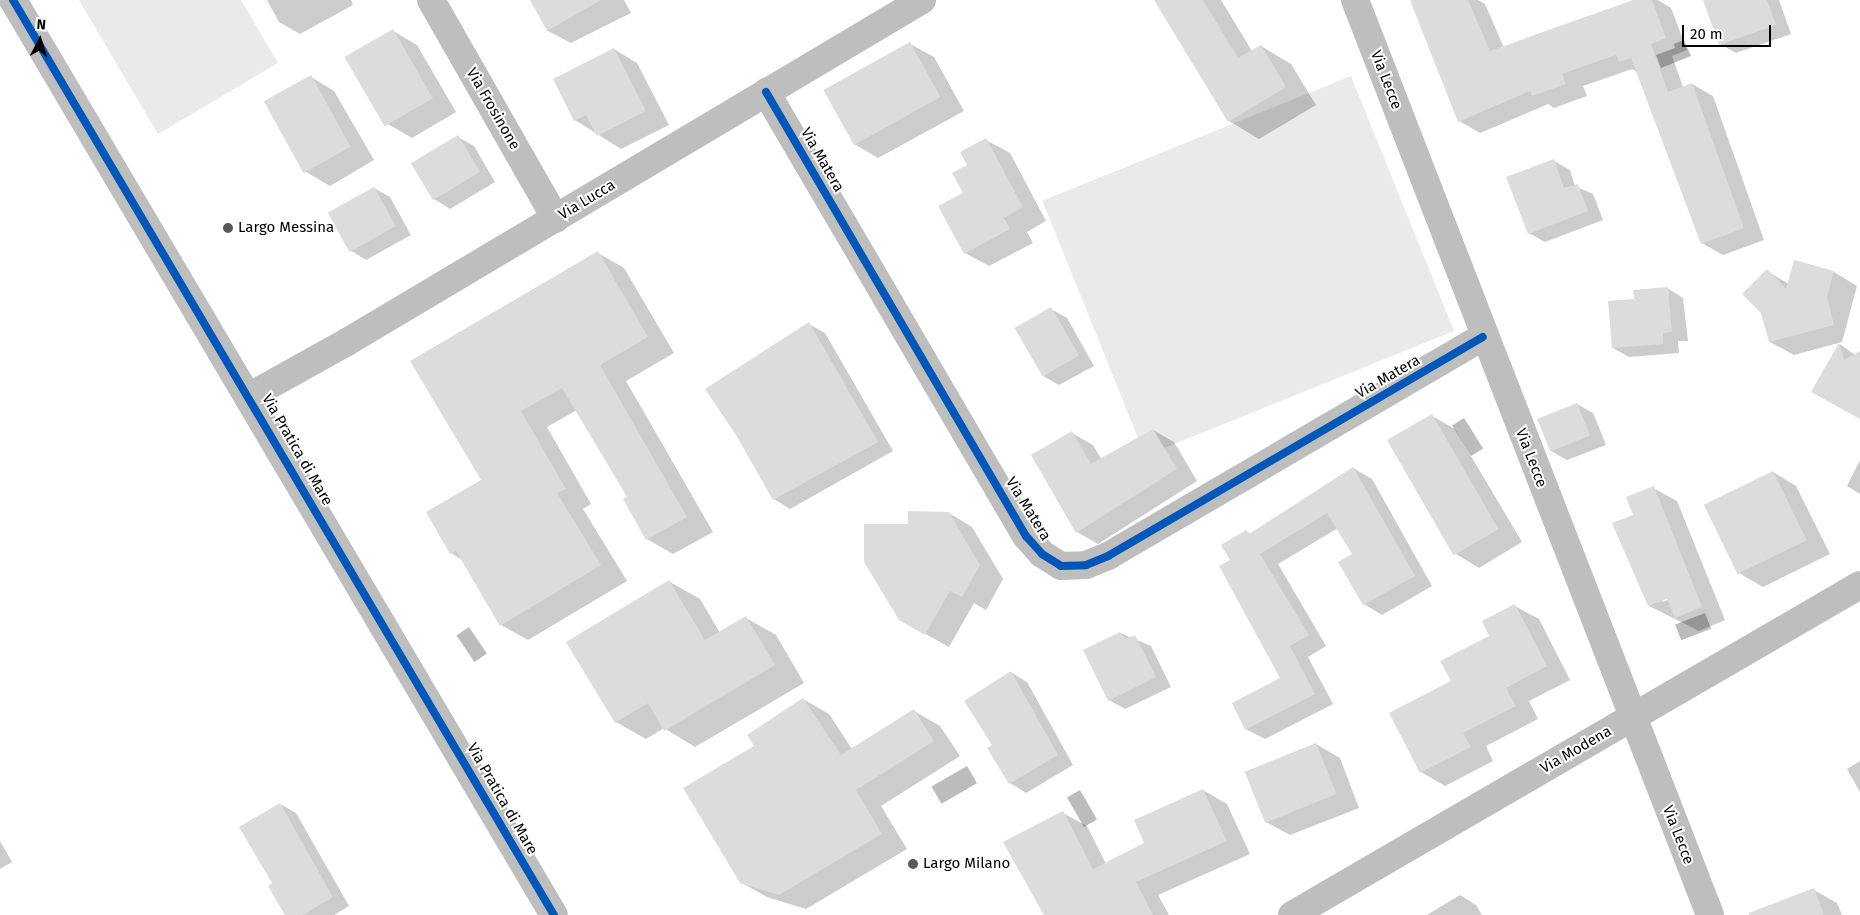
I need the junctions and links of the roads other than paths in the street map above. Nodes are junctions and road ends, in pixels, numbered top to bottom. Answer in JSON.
{"nodes":[{"id":1,"x":13,"y":0,"type":"edge"},
{"id":2,"x":431,"y":0,"type":"edge"},
{"id":3,"x":922,"y":0,"type":"edge"},
{"id":4,"x":1355,"y":0,"type":"edge"},
{"id":5,"x":766,"y":92,"type":"junction"},
{"id":6,"x":556,"y":219,"type":"junction"},
{"id":7,"x":1483,"y":337,"type":"junction"},
{"id":8,"x":250,"y":396,"type":"junction"},
{"id":9,"x":1860,"y":585,"type":"edge"},
{"id":10,"x":1632,"y":717,"type":"junction"},
{"id":11,"x":554,"y":915,"type":"edge"},
{"id":12,"x":1292,"y":915,"type":"edge"},
{"id":13,"x":1710,"y":915,"type":"edge"}],
"edges":[{"from":1,"to":8,"type":"street","name":"Via Pratica di Mare"},
{"from":2,"to":6,"type":"street","name":"Via Frosinone"},
{"from":3,"to":5,"type":"street","name":"Via Lucca"},
{"from":4,"to":7,"type":"street","name":"Via Lecce"},
{"from":5,"to":6,"type":"street","name":"Via Lucca"},
{"from":5,"to":7,"type":"street","name":"Via Matera"},
{"from":6,"to":8,"type":"street","name":"Via Lucca"},
{"from":7,"to":10,"type":"street","name":"Via Lecce"},
{"from":8,"to":11,"type":"street","name":"Via Pratica di Mare"},
{"from":9,"to":10,"type":"street","name":"Via Modena"},
{"from":10,"to":12,"type":"street","name":"Via Modena"},
{"from":10,"to":13,"type":"street","name":"Via Lecce"}]}
